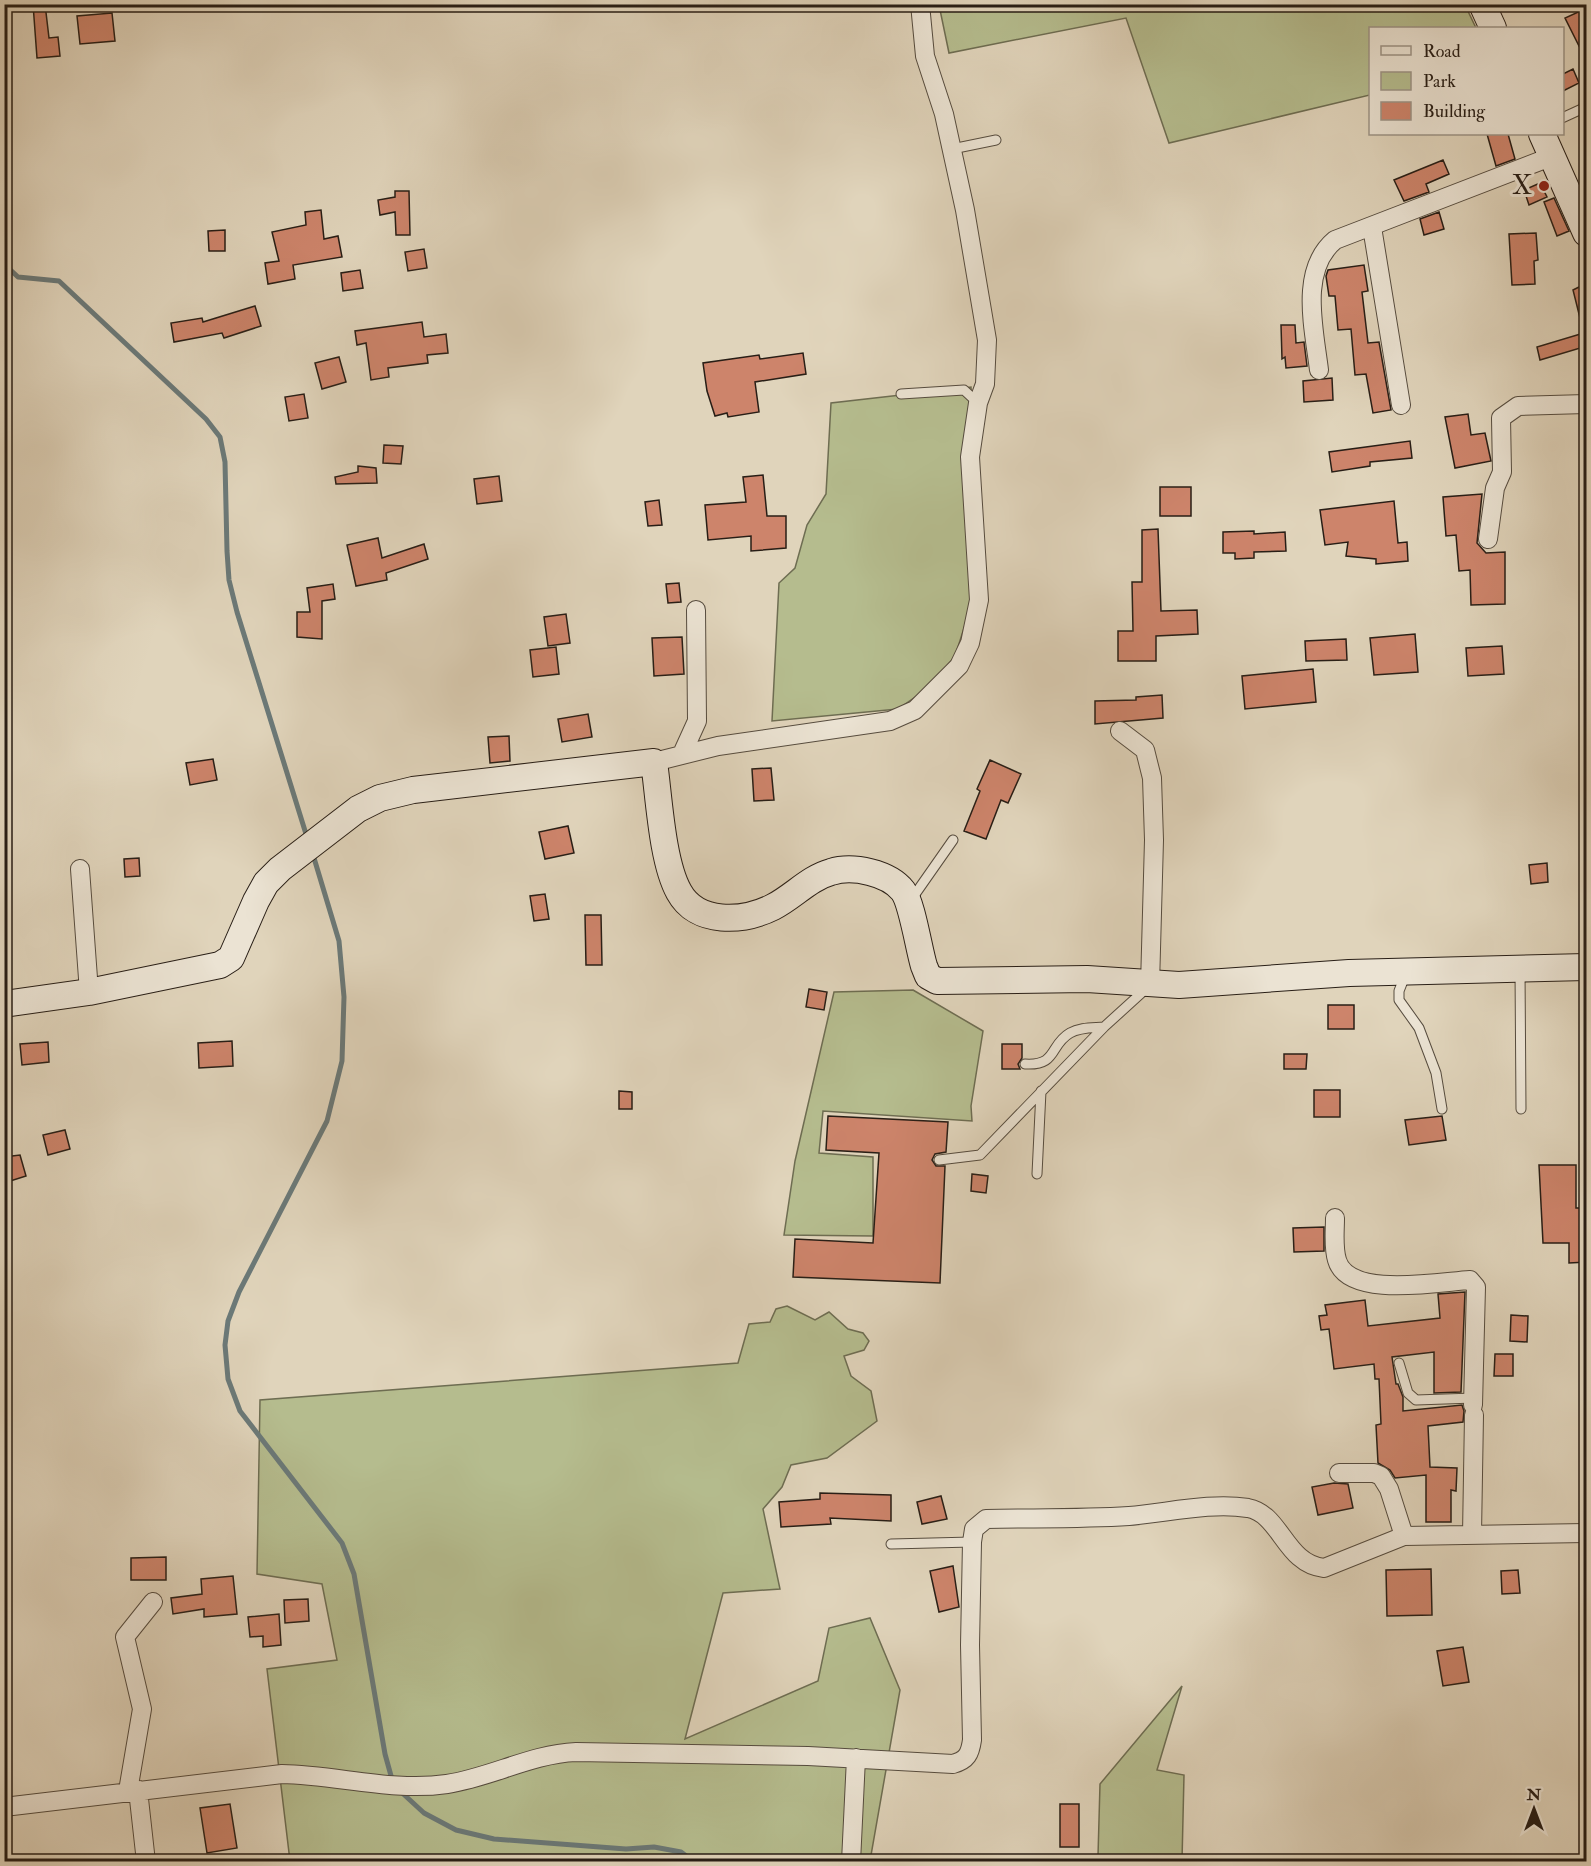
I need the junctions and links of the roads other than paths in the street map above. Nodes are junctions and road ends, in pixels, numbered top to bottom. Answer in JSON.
{"nodes":[{"id":1,"x":920,"y":4,"type":"edge"},
{"id":2,"x":1482,"y":4,"type":"edge"},
{"id":3,"x":1493,"y":27,"type":"edge"},
{"id":4,"x":1587,"y":107,"type":"edge"},
{"id":5,"x":1564,"y":118,"type":"edge"},
{"id":6,"x":996,"y":140,"type":"dead end"},
{"id":7,"x":1547,"y":145,"type":"edge"},
{"id":8,"x":952,"y":149,"type":"junction"},
{"id":9,"x":1372,"y":227,"type":"junction"},
{"id":10,"x":1587,"y":233,"type":"edge"},
{"id":11,"x":1318,"y":369,"type":"dead end"},
{"id":12,"x":901,"y":394,"type":"dead end"},
{"id":13,"x":978,"y":403,"type":"junction"},
{"id":14,"x":1587,"y":404,"type":"edge"},
{"id":15,"x":1401,"y":405,"type":"dead end"},
{"id":16,"x":1488,"y":539,"type":"dead end"},
{"id":17,"x":696,"y":610,"type":"dead end"},
{"id":18,"x":1120,"y":731,"type":"dead end"},
{"id":19,"x":682,"y":754,"type":"junction"},
{"id":20,"x":654,"y":762,"type":"junction"},
{"id":21,"x":953,"y":840,"type":"dead end"},
{"id":22,"x":80,"y":869,"type":"dead end"},
{"id":23,"x":908,"y":905,"type":"junction"},
{"id":24,"x":1587,"y":967,"type":"edge"},
{"id":25,"x":1520,"y":968,"type":"junction"},
{"id":26,"x":1407,"y":971,"type":"junction"},
{"id":27,"x":1150,"y":985,"type":"junction"},
{"id":28,"x":90,"y":992,"type":"junction"},
{"id":29,"x":4,"y":1004,"type":"edge"},
{"id":30,"x":1104,"y":1027,"type":"junction"},
{"id":31,"x":1025,"y":1064,"type":"dead end"},
{"id":32,"x":1041,"y":1090,"type":"junction"},
{"id":33,"x":1443,"y":1109,"type":"dead end"},
{"id":34,"x":1521,"y":1109,"type":"dead end"},
{"id":35,"x":939,"y":1160,"type":"dead end"},
{"id":36,"x":1037,"y":1174,"type":"dead end"},
{"id":37,"x":1335,"y":1218,"type":"dead end"},
{"id":38,"x":1399,"y":1363,"type":"dead end"},
{"id":39,"x":1474,"y":1406,"type":"junction"},
{"id":40,"x":1339,"y":1473,"type":"dead end"},
{"id":41,"x":1587,"y":1533,"type":"edge"},
{"id":42,"x":1472,"y":1535,"type":"junction"},
{"id":43,"x":1404,"y":1536,"type":"junction"},
{"id":44,"x":972,"y":1542,"type":"junction"},
{"id":45,"x":891,"y":1544,"type":"dead end"},
{"id":46,"x":153,"y":1602,"type":"dead end"},
{"id":47,"x":856,"y":1758,"type":"junction"},
{"id":48,"x":133,"y":1791,"type":"junction"},
{"id":49,"x":4,"y":1807,"type":"edge"},
{"id":50,"x":146,"y":1862,"type":"edge"},
{"id":51,"x":851,"y":1862,"type":"edge"}],
"edges":[{"from":1,"to":8,"type":"street"},
{"from":2,"to":3,"type":"street"},
{"from":4,"to":5,"type":"lane"},
{"from":6,"to":8,"type":"lane"},
{"from":7,"to":9,"type":"street"},
{"from":7,"to":10,"type":"street"},
{"from":8,"to":13,"type":"street"},
{"from":9,"to":11,"type":"street"},
{"from":9,"to":15,"type":"street"},
{"from":12,"to":13,"type":"lane"},
{"from":13,"to":19,"type":"street"},
{"from":14,"to":16,"type":"street"},
{"from":17,"to":19,"type":"street"},
{"from":18,"to":27,"type":"street"},
{"from":19,"to":20,"type":"street"},
{"from":20,"to":23,"type":"street"},
{"from":20,"to":28,"type":"street"},
{"from":21,"to":23,"type":"lane"},
{"from":22,"to":28,"type":"street"},
{"from":23,"to":27,"type":"street"},
{"from":24,"to":25,"type":"street"},
{"from":25,"to":26,"type":"street"},
{"from":25,"to":34,"type":"lane"},
{"from":26,"to":27,"type":"street"},
{"from":26,"to":33,"type":"lane"},
{"from":27,"to":30,"type":"lane"},
{"from":28,"to":29,"type":"street"},
{"from":30,"to":31,"type":"lane"},
{"from":30,"to":32,"type":"lane"},
{"from":32,"to":35,"type":"lane"},
{"from":32,"to":36,"type":"lane"},
{"from":37,"to":39,"type":"street"},
{"from":38,"to":39,"type":"lane"},
{"from":39,"to":42,"type":"street"},
{"from":40,"to":43,"type":"street"},
{"from":41,"to":42,"type":"street"},
{"from":42,"to":43,"type":"street"},
{"from":43,"to":44,"type":"street"},
{"from":44,"to":45,"type":"lane"},
{"from":44,"to":47,"type":"street"},
{"from":46,"to":48,"type":"street"},
{"from":47,"to":48,"type":"street"},
{"from":47,"to":51,"type":"street"},
{"from":48,"to":49,"type":"street"},
{"from":48,"to":50,"type":"street"}]}
